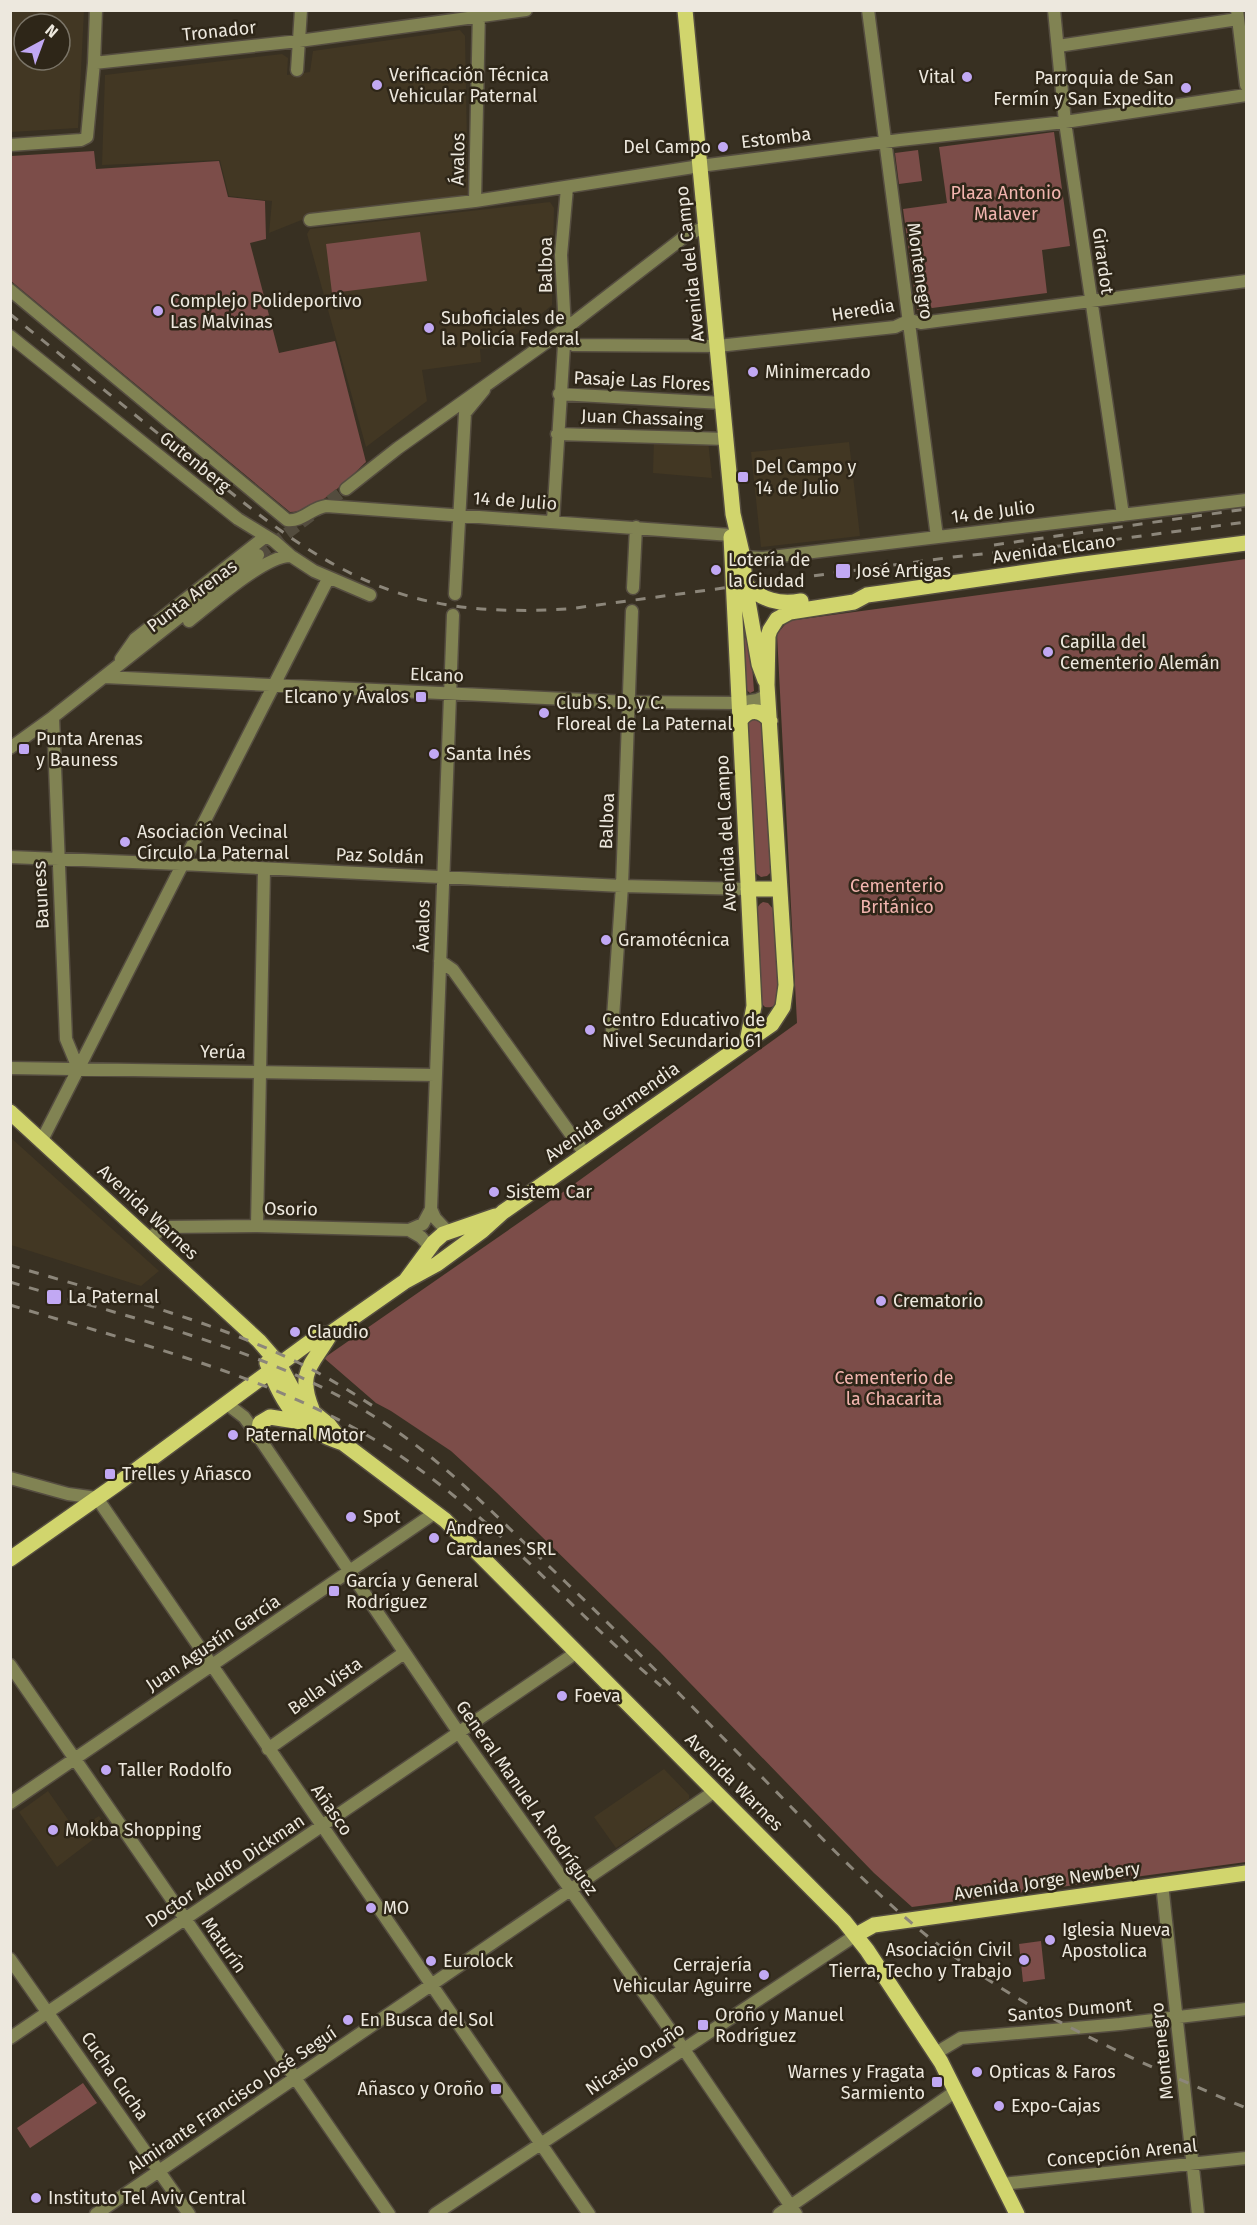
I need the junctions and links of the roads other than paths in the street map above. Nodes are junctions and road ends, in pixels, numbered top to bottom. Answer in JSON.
{"nodes":[{"id":1,"x":96,"y":10,"type":"edge"},
{"id":2,"x":301,"y":10,"type":"edge"},
{"id":3,"x":526,"y":10,"type":"edge"},
{"id":4,"x":685,"y":10,"type":"edge"},
{"id":5,"x":868,"y":10,"type":"edge"},
{"id":6,"x":1054,"y":10,"type":"edge"},
{"id":7,"x":479,"y":14,"type":"edge"},
{"id":8,"x":1238,"y":15,"type":"edge"},
{"id":9,"x":299,"y":41,"type":"junction"},
{"id":10,"x":1058,"y":46,"type":"junction"},
{"id":11,"x":94,"y":63,"type":"junction"},
{"id":12,"x":297,"y":70,"type":"dead end"},
{"id":13,"x":1246,"y":85,"type":"edge"},
{"id":14,"x":1246,"y":95,"type":"edge"},
{"id":15,"x":1065,"y":122,"type":"junction"},
{"id":16,"x":886,"y":142,"type":"junction"},
{"id":17,"x":10,"y":145,"type":"edge"},
{"id":18,"x":700,"y":166,"type":"junction"},
{"id":19,"x":567,"y":188,"type":"junction"},
{"id":20,"x":475,"y":201,"type":"junction"},
{"id":21,"x":310,"y":220,"type":"dead end"},
{"id":22,"x":706,"y":226,"type":"junction"},
{"id":23,"x":1246,"y":281,"type":"edge"},
{"id":24,"x":10,"y":290,"type":"edge"},
{"id":25,"x":1090,"y":300,"type":"junction"},
{"id":26,"x":910,"y":320,"type":"junction"},
{"id":27,"x":565,"y":329,"type":"junction"},
{"id":28,"x":10,"y":336,"type":"edge"},
{"id":29,"x":718,"y":346,"type":"junction"},
{"id":30,"x":486,"y":386,"type":"junction"},
{"id":31,"x":560,"y":394,"type":"junction"},
{"id":32,"x":723,"y":403,"type":"junction"},
{"id":33,"x":557,"y":434,"type":"junction"},
{"id":34,"x":726,"y":439,"type":"junction"},
{"id":35,"x":346,"y":489,"type":"tunnel mouth"},
{"id":36,"x":1246,"y":500,"type":"edge"},
{"id":37,"x":331,"y":506,"type":"joint"},
{"id":38,"x":733,"y":514,"type":"junction"},
{"id":39,"x":458,"y":515,"type":"junction"},
{"id":40,"x":1123,"y":515,"type":"junction"},
{"id":41,"x":553,"y":521,"type":"junction"},
{"id":42,"x":636,"y":527,"type":"junction"},
{"id":43,"x":731,"y":535,"type":"junction"},
{"id":44,"x":266,"y":536,"type":"junction"},
{"id":45,"x":937,"y":537,"type":"junction"},
{"id":46,"x":1246,"y":543,"type":"edge"},
{"id":47,"x":258,"y":555,"type":"tunnel mouth"},
{"id":48,"x":291,"y":556,"type":"junction"},
{"id":49,"x":743,"y":557,"type":"junction"},
{"id":50,"x":328,"y":579,"type":"junction"},
{"id":51,"x":745,"y":585,"type":"junction"},
{"id":52,"x":633,"y":588,"type":"dead end"},
{"id":53,"x":455,"y":594,"type":"dead end"},
{"id":54,"x":370,"y":595,"type":"dead end"},
{"id":55,"x":784,"y":609,"type":"junction"},
{"id":56,"x":632,"y":611,"type":"dead end"},
{"id":57,"x":453,"y":615,"type":"dead end"},
{"id":58,"x":751,"y":620,"type":"junction"},
{"id":59,"x":736,"y":639,"type":"junction"},
{"id":60,"x":116,"y":668,"type":"junction"},
{"id":61,"x":104,"y":677,"type":"junction"},
{"id":62,"x":274,"y":686,"type":"junction"},
{"id":63,"x":767,"y":690,"type":"junction"},
{"id":64,"x":450,"y":693,"type":"junction"},
{"id":65,"x":629,"y":702,"type":"junction"},
{"id":66,"x":738,"y":704,"type":"junction"},
{"id":67,"x":52,"y":717,"type":"junction"},
{"id":68,"x":770,"y":721,"type":"junction"},
{"id":69,"x":740,"y":722,"type":"junction"},
{"id":70,"x":10,"y":748,"type":"edge"},
{"id":71,"x":10,"y":857,"type":"edge"},
{"id":72,"x":57,"y":860,"type":"junction"},
{"id":73,"x":181,"y":864,"type":"junction"},
{"id":74,"x":264,"y":869,"type":"junction"},
{"id":75,"x":442,"y":876,"type":"junction"},
{"id":76,"x":622,"y":886,"type":"junction"},
{"id":77,"x":748,"y":889,"type":"junction"},
{"id":78,"x":780,"y":889,"type":"junction"},
{"id":79,"x":440,"y":961,"type":"junction"},
{"id":80,"x":772,"y":1024,"type":"joint"},
{"id":81,"x":612,"y":1032,"type":"dead end"},
{"id":82,"x":747,"y":1042,"type":"junction"},
{"id":83,"x":10,"y":1068,"type":"edge"},
{"id":84,"x":78,"y":1068,"type":"junction"},
{"id":85,"x":260,"y":1071,"type":"junction"},
{"id":86,"x":435,"y":1075,"type":"junction"},
{"id":87,"x":10,"y":1112,"type":"edge"},
{"id":88,"x":42,"y":1140,"type":"junction"},
{"id":89,"x":585,"y":1154,"type":"junction"},
{"id":90,"x":431,"y":1209,"type":"junction"},
{"id":91,"x":503,"y":1212,"type":"junction"},
{"id":92,"x":257,"y":1226,"type":"junction"},
{"id":93,"x":409,"y":1230,"type":"junction"},
{"id":94,"x":448,"y":1232,"type":"junction"},
{"id":95,"x":148,"y":1239,"type":"junction"},
{"id":96,"x":430,"y":1247,"type":"junction"},
{"id":97,"x":452,"y":1253,"type":"junction"},
{"id":98,"x":404,"y":1282,"type":"junction"},
{"id":99,"x":331,"y":1332,"type":"junction"},
{"id":100,"x":259,"y":1341,"type":"junction"},
{"id":101,"x":296,"y":1352,"type":"junction"},
{"id":102,"x":275,"y":1368,"type":"junction"},
{"id":103,"x":227,"y":1404,"type":"junction"},
{"id":104,"x":307,"y":1415,"type":"junction"},
{"id":105,"x":258,"y":1436,"type":"junction"},
{"id":106,"x":10,"y":1478,"type":"edge"},
{"id":107,"x":97,"y":1498,"type":"junction"},
{"id":108,"x":436,"y":1512,"type":"junction"},
{"id":109,"x":10,"y":1559,"type":"edge"},
{"id":110,"x":350,"y":1572,"type":"junction"},
{"id":111,"x":577,"y":1652,"type":"junction"},
{"id":112,"x":404,"y":1653,"type":"junction"},
{"id":113,"x":10,"y":1665,"type":"edge"},
{"id":114,"x":212,"y":1665,"type":"junction"},
{"id":115,"x":459,"y":1733,"type":"junction"},
{"id":116,"x":268,"y":1749,"type":"junction"},
{"id":117,"x":74,"y":1759,"type":"junction"},
{"id":118,"x":715,"y":1791,"type":"junction"},
{"id":119,"x":10,"y":1803,"type":"edge"},
{"id":120,"x":322,"y":1827,"type":"junction"},
{"id":121,"x":1246,"y":1873,"type":"edge"},
{"id":122,"x":1162,"y":1884,"type":"junction"},
{"id":123,"x":571,"y":1891,"type":"junction"},
{"id":124,"x":185,"y":1920,"type":"junction"},
{"id":125,"x":856,"y":1935,"type":"junction"},
{"id":126,"x":10,"y":1959,"type":"edge"},
{"id":127,"x":431,"y":1984,"type":"junction"},
{"id":128,"x":1246,"y":2009,"type":"edge"},
{"id":129,"x":48,"y":2012,"type":"junction"},
{"id":130,"x":1177,"y":2017,"type":"junction"},
{"id":131,"x":10,"y":2038,"type":"edge"},
{"id":132,"x":682,"y":2048,"type":"junction"},
{"id":133,"x":936,"y":2053,"type":"junction"},
{"id":134,"x":295,"y":2079,"type":"junction"},
{"id":135,"x":956,"y":2091,"type":"junction"},
{"id":136,"x":541,"y":2143,"type":"junction"},
{"id":137,"x":1246,"y":2158,"type":"edge"},
{"id":138,"x":1193,"y":2164,"type":"junction"},
{"id":139,"x":159,"y":2171,"type":"junction"},
{"id":140,"x":1002,"y":2184,"type":"junction"},
{"id":141,"x":793,"y":2211,"type":"edge"},
{"id":142,"x":96,"y":2214,"type":"edge"},
{"id":143,"x":189,"y":2214,"type":"edge"},
{"id":144,"x":390,"y":2214,"type":"edge"},
{"id":145,"x":435,"y":2214,"type":"edge"},
{"id":146,"x":589,"y":2214,"type":"edge"},
{"id":147,"x":779,"y":2214,"type":"edge"},
{"id":148,"x":1017,"y":2214,"type":"edge"},
{"id":149,"x":1197,"y":2214,"type":"edge"}],
"edges":[{"from":1,"to":11,"type":"street"},
{"from":2,"to":9,"type":"street"},
{"from":3,"to":7,"type":"street","name":"Tronador"},
{"from":4,"to":18,"type":"main road","name":"Avenida del Campo"},
{"from":5,"to":16,"type":"street","name":"Montenegro"},
{"from":6,"to":10,"type":"street","name":"Girardot"},
{"from":7,"to":9,"type":"street","name":"Tronador"},
{"from":7,"to":20,"type":"street","name":"Ávalos"},
{"from":8,"to":10,"type":"street"},
{"from":8,"to":13,"type":"street"},
{"from":9,"to":11,"type":"street","name":"Tronador"},
{"from":9,"to":12,"type":"street"},
{"from":10,"to":15,"type":"street","name":"Girardot"},
{"from":11,"to":17,"type":"street"},
{"from":14,"to":15,"type":"street","name":"Estomba"},
{"from":15,"to":16,"type":"street","name":"Estomba"},
{"from":15,"to":25,"type":"street","name":"Girardot"},
{"from":16,"to":18,"type":"street","name":"Estomba"},
{"from":16,"to":26,"type":"street","name":"Montenegro"},
{"from":18,"to":19,"type":"street","name":"Estomba"},
{"from":18,"to":22,"type":"main road","name":"Avenida del Campo"},
{"from":19,"to":20,"type":"street","name":"Estomba"},
{"from":19,"to":27,"type":"street","name":"Balboa"},
{"from":20,"to":21,"type":"street","name":"Estomba"},
{"from":22,"to":27,"type":"street"},
{"from":22,"to":29,"type":"main road","name":"Avenida del Campo"},
{"from":23,"to":25,"type":"street","name":"Heredia"},
{"from":24,"to":37,"type":"street","name":"Gutenberg"},
{"from":25,"to":26,"type":"street","name":"Heredia"},
{"from":25,"to":40,"type":"street","name":"Girardot"},
{"from":26,"to":29,"type":"street","name":"Heredia"},
{"from":26,"to":45,"type":"street","name":"Montenegro"},
{"from":27,"to":29,"type":"street","name":"Heredia"},
{"from":27,"to":30,"type":"street"},
{"from":27,"to":31,"type":"street","name":"Balboa"},
{"from":28,"to":44,"type":"street","name":"Gutenberg"},
{"from":29,"to":32,"type":"main road","name":"Avenida del Campo"},
{"from":30,"to":35,"type":"street"},
{"from":30,"to":39,"type":"street"},
{"from":31,"to":32,"type":"street","name":"Pasaje Las Flores"},
{"from":31,"to":33,"type":"street","name":"Balboa"},
{"from":32,"to":34,"type":"main road","name":"Avenida del Campo"},
{"from":33,"to":34,"type":"street","name":"Juan Chassaing"},
{"from":33,"to":41,"type":"street","name":"Balboa"},
{"from":34,"to":38,"type":"main road","name":"Avenida del Campo"},
{"from":36,"to":40,"type":"street","name":"14 de Julio"},
{"from":37,"to":39,"type":"street","name":"14 de Julio"},
{"from":38,"to":43,"type":"main road","name":"Avenida del Campo"},
{"from":38,"to":49,"type":"main road","name":"Avenida del Campo"},
{"from":39,"to":41,"type":"street","name":"14 de Julio"},
{"from":39,"to":53,"type":"street"},
{"from":40,"to":45,"type":"street","name":"14 de Julio"},
{"from":41,"to":42,"type":"street","name":"14 de Julio"},
{"from":42,"to":43,"type":"street","name":"14 de Julio"},
{"from":42,"to":52,"type":"street"},
{"from":43,"to":59,"type":"main road","name":"Avenida del Campo"},
{"from":44,"to":48,"type":"street","name":"Gutenberg"},
{"from":44,"to":60,"type":"street","name":"Punta Arenas"},
{"from":45,"to":49,"type":"street","name":"14 de Julio"},
{"from":46,"to":55,"type":"main road","name":"Avenida Elcano"},
{"from":47,"to":60,"type":"street","name":"Punta Arenas"},
{"from":48,"to":50,"type":"street","name":"Gutenberg"},
{"from":48,"to":60,"type":"street","name":"Punta Arenas"},
{"from":49,"to":51,"type":"main road","name":"Avenida del Campo"},
{"from":50,"to":54,"type":"street","name":"Gutenberg"},
{"from":50,"to":62,"type":"street"},
{"from":51,"to":55,"type":"main road"},
{"from":51,"to":58,"type":"main road","name":"Avenida del Campo"},
{"from":55,"to":58,"type":"main road","name":"Avenida Elcano"},
{"from":55,"to":63,"type":"main road","name":"Avenida del Campo"},
{"from":56,"to":65,"type":"street","name":"Balboa"},
{"from":57,"to":64,"type":"street","name":"Ávalos"},
{"from":58,"to":59,"type":"main road"},
{"from":58,"to":63,"type":"main road","name":"Avenida del Campo"},
{"from":59,"to":66,"type":"main road","name":"Avenida del Campo"},
{"from":60,"to":61,"type":"street","name":"Punta Arenas"},
{"from":61,"to":62,"type":"street","name":"Elcano"},
{"from":61,"to":67,"type":"street","name":"Punta Arenas"},
{"from":62,"to":64,"type":"street","name":"Elcano"},
{"from":62,"to":73,"type":"street"},
{"from":63,"to":66,"type":"street","name":"Elcano"},
{"from":63,"to":68,"type":"main road","name":"Avenida del Campo"},
{"from":64,"to":65,"type":"street","name":"Elcano"},
{"from":64,"to":75,"type":"street","name":"Ávalos"},
{"from":65,"to":66,"type":"street","name":"Elcano"},
{"from":65,"to":76,"type":"street","name":"Balboa"},
{"from":66,"to":69,"type":"main road","name":"Avenida del Campo"},
{"from":67,"to":70,"type":"street","name":"Punta Arenas"},
{"from":67,"to":72,"type":"street","name":"Bauness"},
{"from":68,"to":69,"type":"main road"},
{"from":68,"to":78,"type":"main road","name":"Avenida del Campo"},
{"from":69,"to":77,"type":"main road","name":"Avenida del Campo"},
{"from":71,"to":72,"type":"street","name":"Paz Soldán"},
{"from":72,"to":73,"type":"street","name":"Paz Soldán"},
{"from":72,"to":84,"type":"street","name":"Bauness"},
{"from":73,"to":74,"type":"street","name":"Paz Soldán"},
{"from":73,"to":84,"type":"street"},
{"from":74,"to":75,"type":"street","name":"Paz Soldán"},
{"from":74,"to":85,"type":"street"},
{"from":75,"to":76,"type":"street","name":"Paz Soldán"},
{"from":75,"to":79,"type":"street","name":"Ávalos"},
{"from":76,"to":77,"type":"street","name":"Paz Soldán"},
{"from":76,"to":81,"type":"street","name":"Balboa"},
{"from":77,"to":78,"type":"main road"},
{"from":77,"to":82,"type":"main road","name":"Avenida del Campo"},
{"from":78,"to":80,"type":"main road","name":"Avenida del Campo"},
{"from":79,"to":86,"type":"street","name":"Ávalos"},
{"from":79,"to":89,"type":"street"},
{"from":80,"to":82,"type":"main road","name":"Avenida Garmendia"},
{"from":82,"to":89,"type":"main road","name":"Avenida Garmendia"},
{"from":83,"to":84,"type":"street","name":"Yerúa"},
{"from":84,"to":85,"type":"street","name":"Yerúa"},
{"from":84,"to":88,"type":"street"},
{"from":85,"to":86,"type":"street","name":"Yerúa"},
{"from":85,"to":92,"type":"street"},
{"from":86,"to":90,"type":"street","name":"Ávalos"},
{"from":87,"to":88,"type":"main road","name":"Avenida Warnes"},
{"from":88,"to":95,"type":"main road","name":"Avenida Warnes"},
{"from":89,"to":91,"type":"main road","name":"Avenida Garmendia"},
{"from":90,"to":93,"type":"street"},
{"from":90,"to":94,"type":"street"},
{"from":91,"to":94,"type":"main road","name":"Avenida Garmendia"},
{"from":91,"to":97,"type":"main road","name":"Avenida Garmendia"},
{"from":92,"to":93,"type":"street","name":"Osorio"},
{"from":92,"to":95,"type":"street","name":"Osorio"},
{"from":93,"to":96,"type":"street"},
{"from":94,"to":96,"type":"main road","name":"Avenida Garmendia"},
{"from":94,"to":97,"type":"main road"},
{"from":95,"to":100,"type":"main road","name":"Avenida Warnes"},
{"from":96,"to":97,"type":"main road"},
{"from":96,"to":98,"type":"main road","name":"Avenida Garmendia"},
{"from":97,"to":98,"type":"main road","name":"Avenida Garmendia"},
{"from":98,"to":99,"type":"main road","name":"Avenida Garmendia"},
{"from":99,"to":101,"type":"main road","name":"Avenida Garmendia"},
{"from":99,"to":104,"type":"main road"},
{"from":100,"to":101,"type":"main road"},
{"from":100,"to":102,"type":"main road","name":"Avenida Warnes"},
{"from":101,"to":102,"type":"main road","name":"Avenida Garmendia"},
{"from":102,"to":103,"type":"main road","name":"Avenida Garmendia"},
{"from":102,"to":104,"type":"main road","name":"Avenida Warnes"},
{"from":103,"to":105,"type":"street","name":"General Manuel A. Rodríguez"},
{"from":103,"to":107,"type":"main road","name":"Avenida Garmendia"},
{"from":104,"to":105,"type":"main road"},
{"from":104,"to":108,"type":"main road","name":"Avenida Warnes"},
{"from":105,"to":110,"type":"street","name":"General Manuel A. Rodríguez"},
{"from":106,"to":107,"type":"street"},
{"from":107,"to":109,"type":"main road","name":"Avenida Garmendia"},
{"from":107,"to":114,"type":"street","name":"Añasco"},
{"from":108,"to":110,"type":"street","name":"Juan Agustín García"},
{"from":108,"to":111,"type":"main road","name":"Avenida Warnes"},
{"from":110,"to":112,"type":"street","name":"General Manuel A. Rodríguez"},
{"from":110,"to":114,"type":"street","name":"Juan Agustín García"},
{"from":111,"to":115,"type":"street","name":"Doctor Adolfo Dickman"},
{"from":111,"to":118,"type":"main road","name":"Avenida Warnes"},
{"from":112,"to":115,"type":"street","name":"General Manuel A. Rodríguez"},
{"from":112,"to":116,"type":"street","name":"Bella Vista"},
{"from":113,"to":117,"type":"street","name":"Maturín"},
{"from":114,"to":116,"type":"street","name":"Añasco"},
{"from":114,"to":117,"type":"street","name":"Juan Agustín García"},
{"from":115,"to":120,"type":"street","name":"Doctor Adolfo Dickman"},
{"from":115,"to":123,"type":"street","name":"General Manuel A. Rodríguez"},
{"from":116,"to":120,"type":"street","name":"Añasco"},
{"from":117,"to":119,"type":"street","name":"Juan Agustín García"},
{"from":117,"to":124,"type":"street","name":"Maturín"},
{"from":118,"to":123,"type":"street","name":"Almirante Francisco José Seguí"},
{"from":118,"to":125,"type":"main road","name":"Avenida Warnes"},
{"from":120,"to":124,"type":"street","name":"Doctor Adolfo Dickman"},
{"from":120,"to":127,"type":"street","name":"Añasco"},
{"from":121,"to":122,"type":"main road","name":"Avenida Jorge Newbery"},
{"from":122,"to":125,"type":"main road","name":"Avenida Jorge Newbery"},
{"from":122,"to":130,"type":"street","name":"Montenegro"},
{"from":123,"to":127,"type":"street","name":"Almirante Francisco José Seguí"},
{"from":123,"to":132,"type":"street","name":"General Manuel A. Rodríguez"},
{"from":124,"to":129,"type":"street","name":"Doctor Adolfo Dickman"},
{"from":124,"to":134,"type":"street","name":"Maturín"},
{"from":125,"to":132,"type":"street","name":"Nicasio Oroño"},
{"from":125,"to":133,"type":"main road","name":"Avenida Warnes"},
{"from":126,"to":129,"type":"street","name":"Cucha Cucha"},
{"from":127,"to":134,"type":"street","name":"Almirante Francisco José Seguí"},
{"from":127,"to":136,"type":"street","name":"Añasco"},
{"from":128,"to":130,"type":"street","name":"Santos Dumont"},
{"from":129,"to":131,"type":"street","name":"Doctor Adolfo Dickman"},
{"from":129,"to":139,"type":"street","name":"Cucha Cucha"},
{"from":130,"to":133,"type":"street","name":"Santos Dumont"},
{"from":130,"to":138,"type":"street","name":"Montenegro"},
{"from":132,"to":136,"type":"street","name":"Nicasio Oroño"},
{"from":132,"to":141,"type":"street","name":"General Manuel A. Rodríguez"},
{"from":133,"to":135,"type":"main road","name":"Avenida Warnes"},
{"from":134,"to":139,"type":"street","name":"Almirante Francisco José Seguí"},
{"from":134,"to":144,"type":"street","name":"Maturín"},
{"from":135,"to":140,"type":"main road","name":"Avenida Warnes"},
{"from":135,"to":141,"type":"street"},
{"from":136,"to":145,"type":"street","name":"Nicasio Oroño"},
{"from":136,"to":146,"type":"street","name":"Añasco"},
{"from":137,"to":138,"type":"street","name":"Concepción Arenal"},
{"from":138,"to":140,"type":"street","name":"Concepción Arenal"},
{"from":138,"to":149,"type":"street","name":"Montenegro"},
{"from":139,"to":142,"type":"street","name":"Almirante Francisco José Seguí"},
{"from":139,"to":143,"type":"street","name":"Cucha Cucha"},
{"from":140,"to":148,"type":"main road","name":"Avenida Warnes"},
{"from":141,"to":147,"type":"street"}]}
